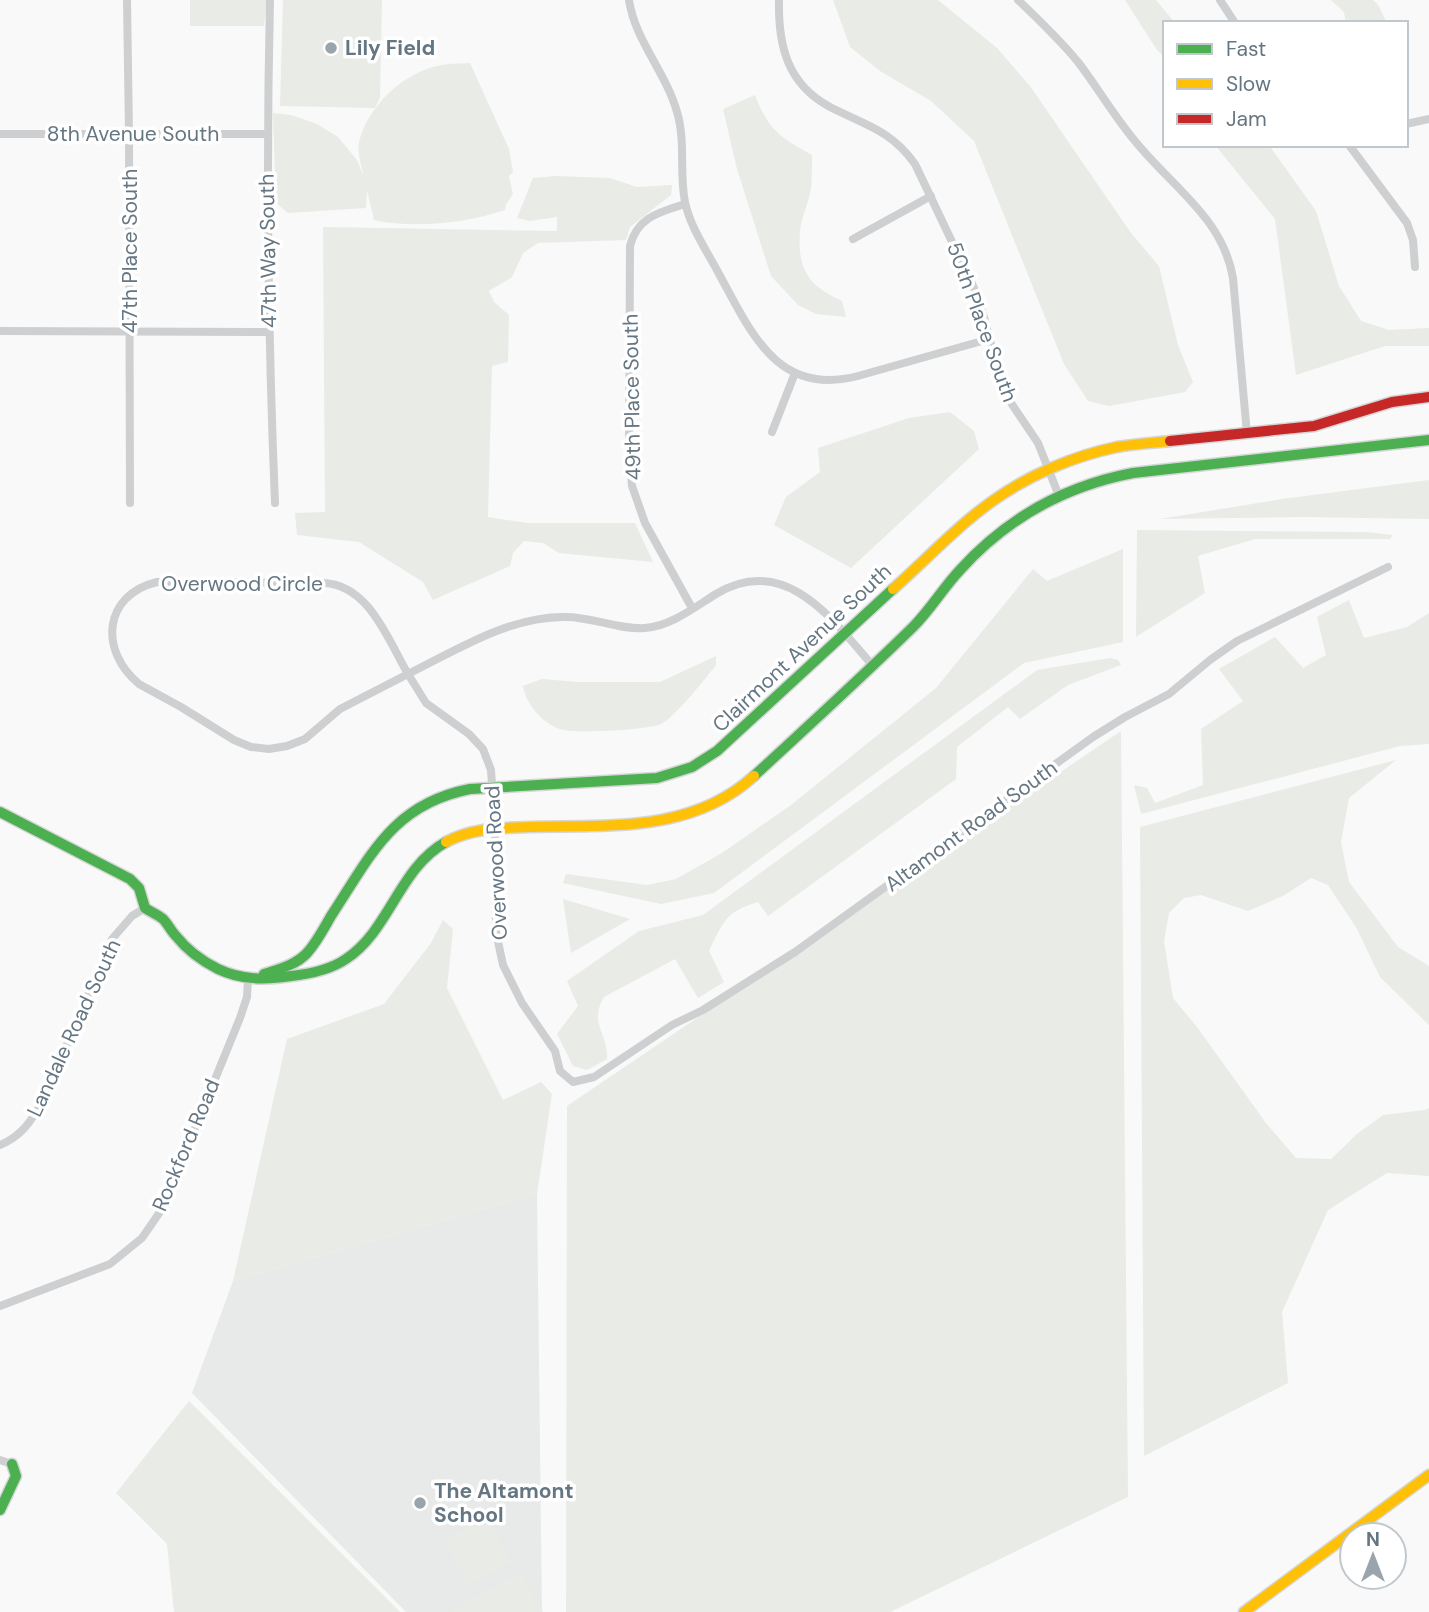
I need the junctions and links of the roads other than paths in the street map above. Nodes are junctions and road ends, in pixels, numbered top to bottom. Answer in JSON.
{"nodes":[{"id":1,"x":127,"y":0,"type":"edge"},
{"id":2,"x":270,"y":0,"type":"edge"},
{"id":3,"x":629,"y":0,"type":"edge"},
{"id":4,"x":779,"y":0,"type":"edge"},
{"id":5,"x":1018,"y":0,"type":"edge"},
{"id":6,"x":1220,"y":0,"type":"edge"},
{"id":7,"x":1234,"y":21,"type":"edge"},
{"id":8,"x":1429,"y":119,"type":"edge"},
{"id":9,"x":1408,"y":124,"type":"edge"},
{"id":10,"x":0,"y":134,"type":"edge"},
{"id":11,"x":130,"y":134,"type":"junction"},
{"id":12,"x":267,"y":134,"type":"junction"},
{"id":13,"x":1350,"y":147,"type":"edge"},
{"id":14,"x":931,"y":195,"type":"junction"},
{"id":15,"x":685,"y":204,"type":"junction"},
{"id":16,"x":853,"y":239,"type":"dead end"},
{"id":17,"x":1415,"y":267,"type":"dead end"},
{"id":18,"x":0,"y":331,"type":"edge"},
{"id":19,"x":130,"y":331,"type":"junction"},
{"id":20,"x":268,"y":332,"type":"junction"},
{"id":21,"x":989,"y":339,"type":"junction"},
{"id":22,"x":795,"y":373,"type":"junction"},
{"id":23,"x":1429,"y":397,"type":"edge"},
{"id":24,"x":772,"y":432,"type":"dead end"},
{"id":25,"x":1247,"y":434,"type":"junction"},
{"id":26,"x":1429,"y":440,"type":"edge"},
{"id":27,"x":1049,"y":471,"type":"junction"},
{"id":28,"x":1059,"y":496,"type":"junction"},
{"id":29,"x":130,"y":503,"type":"dead end"},
{"id":30,"x":275,"y":503,"type":"dead end"},
{"id":31,"x":1388,"y":567,"type":"dead end"},
{"id":32,"x":692,"y":608,"type":"junction"},
{"id":33,"x":844,"y":634,"type":"junction"},
{"id":34,"x":873,"y":666,"type":"junction"},
{"id":35,"x":408,"y":674,"type":"junction"},
{"id":36,"x":492,"y":786,"type":"junction"},
{"id":37,"x":0,"y":812,"type":"edge"},
{"id":38,"x":495,"y":828,"type":"junction"},
{"id":39,"x":145,"y":908,"type":"junction"},
{"id":40,"x":247,"y":979,"type":"junction"},
{"id":41,"x":560,"y":1071,"type":"joint"},
{"id":42,"x":0,"y":1145,"type":"edge"},
{"id":43,"x":0,"y":1306,"type":"edge"},
{"id":44,"x":0,"y":1460,"type":"edge"},
{"id":45,"x":12,"y":1464,"type":"joint"},
{"id":46,"x":1429,"y":1475,"type":"edge"},
{"id":47,"x":0,"y":1510,"type":"edge"},
{"id":48,"x":1244,"y":1612,"type":"edge"}],
"edges":[{"from":1,"to":11,"type":"street","name":"47th Place South"},
{"from":2,"to":12,"type":"street","name":"47th Way South"},
{"from":3,"to":15,"type":"street"},
{"from":4,"to":14,"type":"street","name":"50th Place South"},
{"from":5,"to":25,"type":"street"},
{"from":6,"to":7,"type":"street"},
{"from":8,"to":9,"type":"street"},
{"from":10,"to":11,"type":"street","name":"8th Avenue South"},
{"from":11,"to":12,"type":"street","name":"8th Avenue South"},
{"from":11,"to":19,"type":"street","name":"47th Place South"},
{"from":12,"to":20,"type":"street","name":"47th Way South"},
{"from":13,"to":17,"type":"street"},
{"from":14,"to":16,"type":"street"},
{"from":14,"to":21,"type":"street","name":"50th Place South"},
{"from":15,"to":22,"type":"street"},
{"from":15,"to":32,"type":"street","name":"49th Place South"},
{"from":18,"to":19,"type":"street"},
{"from":19,"to":20,"type":"street"},
{"from":19,"to":29,"type":"street","name":"47th Place South"},
{"from":20,"to":30,"type":"street","name":"47th Way South"},
{"from":21,"to":22,"type":"street"},
{"from":21,"to":27,"type":"street","name":"50th Place South"},
{"from":22,"to":24,"type":"street"},
{"from":23,"to":25,"type":"street","name":"Clairmont Avenue South"},
{"from":25,"to":27,"type":"street","name":"Clairmont Avenue South"},
{"from":26,"to":28,"type":"street"},
{"from":27,"to":28,"type":"street","name":"50th Place South"},
{"from":27,"to":33,"type":"street","name":"Clairmont Avenue South"},
{"from":28,"to":34,"type":"street"},
{"from":31,"to":41,"type":"street","name":"Altamont Road South"},
{"from":32,"to":33,"type":"street"},
{"from":32,"to":35,"type":"street"},
{"from":33,"to":34,"type":"street"},
{"from":33,"to":36,"type":"street","name":"Clairmont Avenue South"},
{"from":34,"to":38,"type":"street"},
{"from":35,"to":35,"type":"street","name":"Overwood Circle"},
{"from":35,"to":36,"type":"street","name":"Overwood Road"},
{"from":36,"to":38,"type":"street","name":"Overwood Road"},
{"from":36,"to":40,"type":"street","name":"Clairmont Avenue South"},
{"from":37,"to":39,"type":"street"},
{"from":38,"to":40,"type":"street"},
{"from":38,"to":41,"type":"street","name":"Overwood Road"},
{"from":39,"to":40,"type":"street"},
{"from":39,"to":42,"type":"street","name":"Landale Road South"},
{"from":40,"to":43,"type":"street","name":"Rockford Road"},
{"from":44,"to":45,"type":"street"},
{"from":45,"to":47,"type":"street"},
{"from":46,"to":48,"type":"street"}]}
